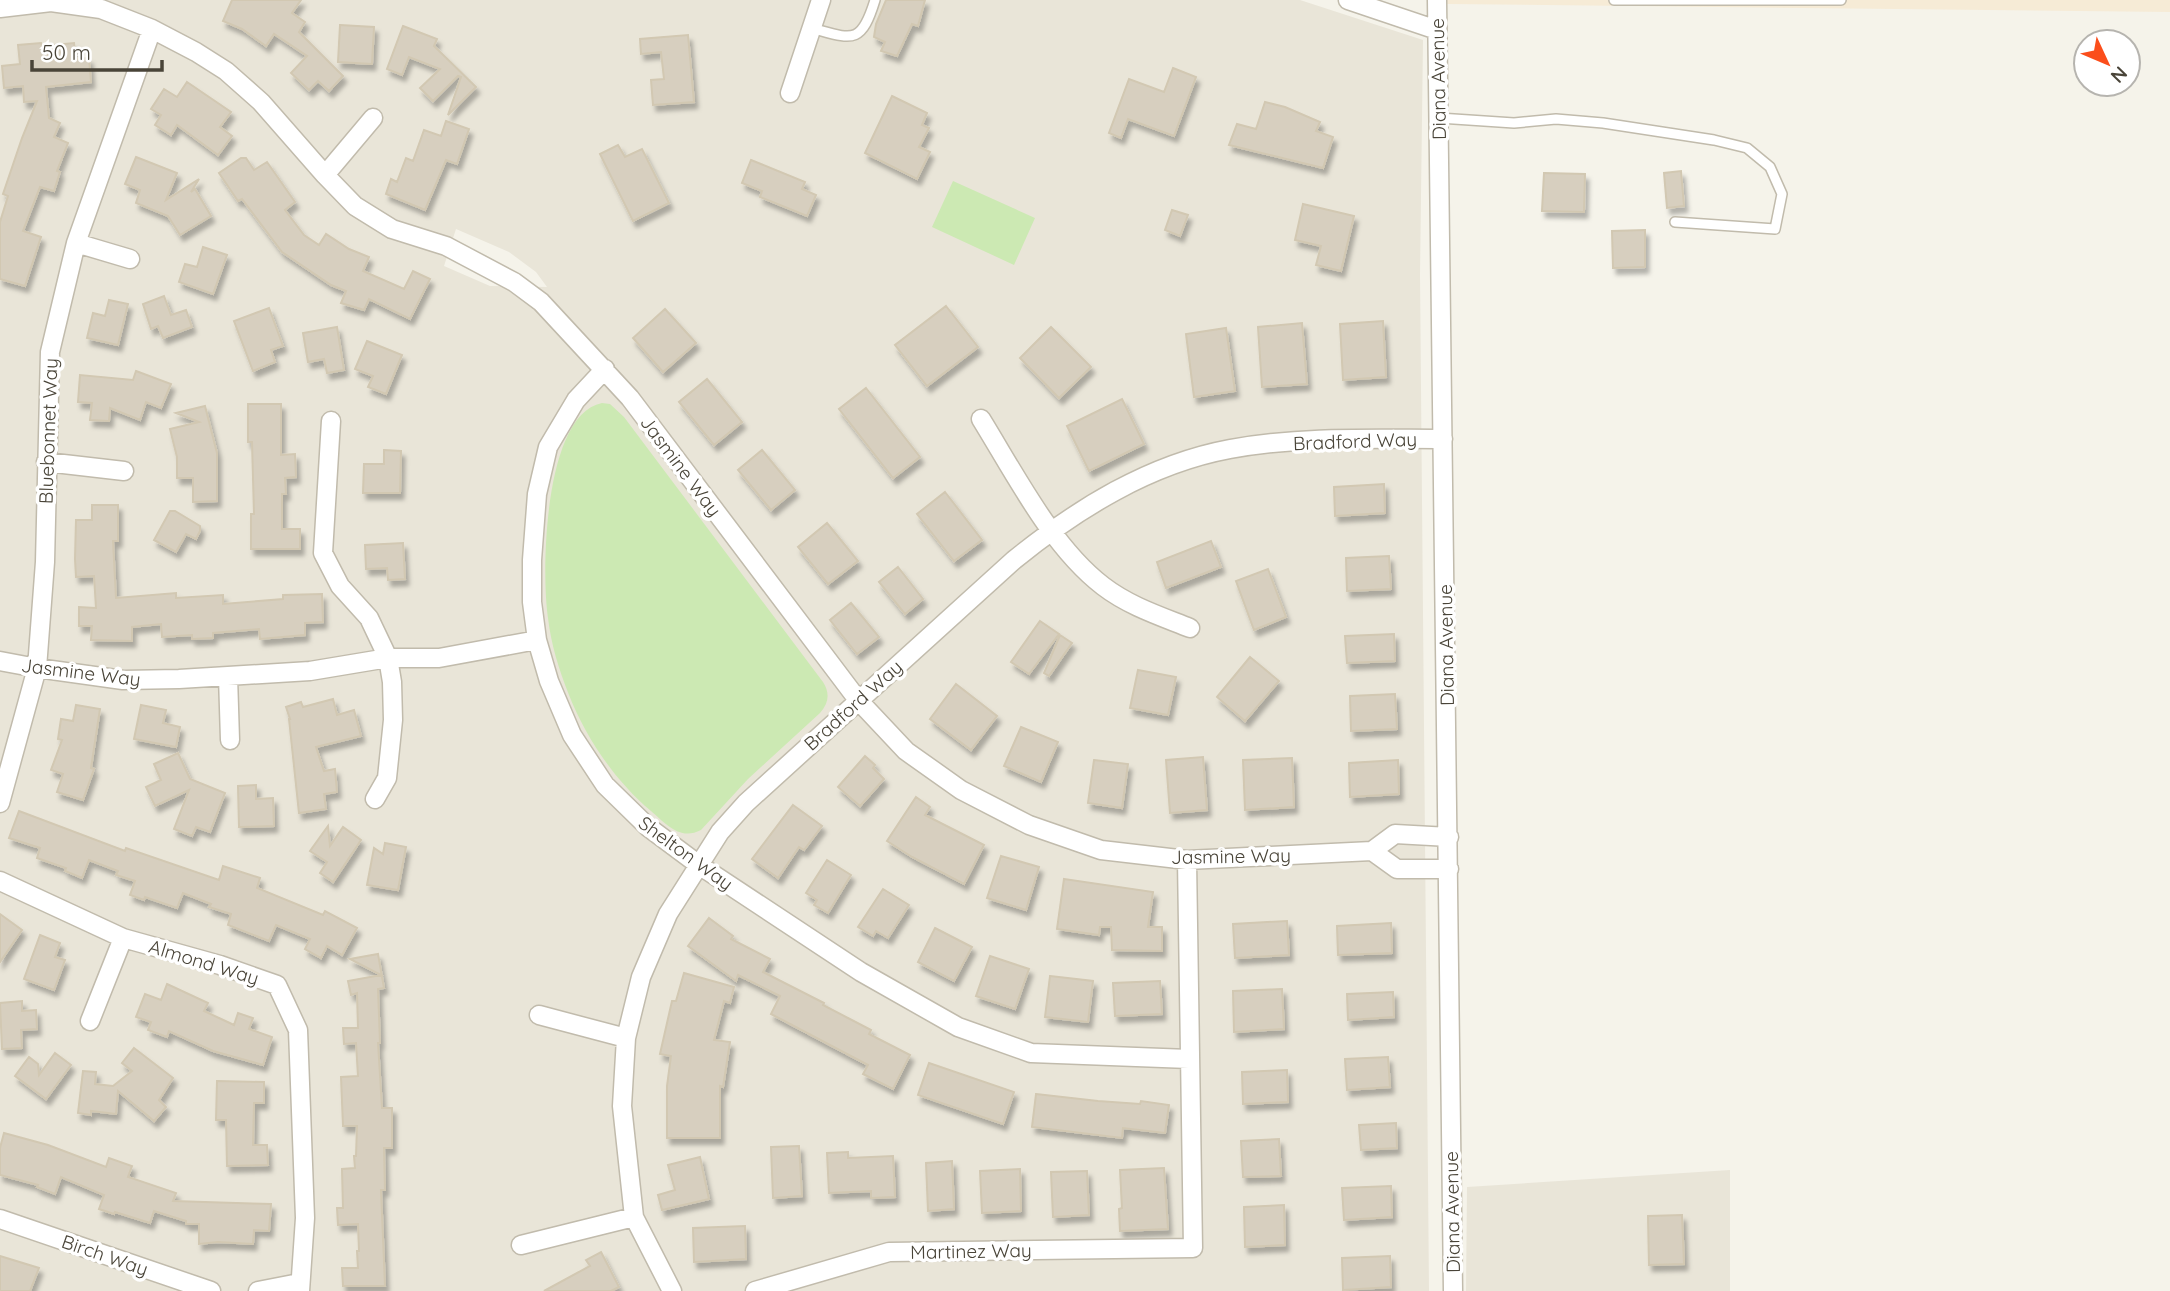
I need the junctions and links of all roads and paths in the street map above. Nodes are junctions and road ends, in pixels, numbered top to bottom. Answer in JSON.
{"nodes":[{"id":1,"x":821,"y":0,"type":"edge"},
{"id":2,"x":874,"y":0,"type":"edge"},
{"id":3,"x":1348,"y":0,"type":"edge"},
{"id":4,"x":1437,"y":0,"type":"edge"},
{"id":5,"x":1614,"y":0,"type":"edge"},
{"id":6,"x":1841,"y":0,"type":"edge"},
{"id":7,"x":1782,"y":1,"type":"edge"},
{"id":8,"x":0,"y":6,"type":"edge"},
{"id":9,"x":811,"y":28,"type":"junction"},
{"id":10,"x":152,"y":29,"type":"junction"},
{"id":11,"x":1437,"y":30,"type":"junction"},
{"id":12,"x":790,"y":93,"type":"dead end"},
{"id":13,"x":373,"y":118,"type":"dead end"},
{"id":14,"x":1439,"y":118,"type":"junction"},
{"id":15,"x":324,"y":175,"type":"junction"},
{"id":16,"x":1675,"y":222,"type":"dead end"},
{"id":17,"x":76,"y":243,"type":"junction"},
{"id":18,"x":130,"y":258,"type":"dead end"},
{"id":19,"x":605,"y":369,"type":"junction"},
{"id":20,"x":981,"y":419,"type":"dead end"},
{"id":21,"x":331,"y":421,"type":"dead end"},
{"id":22,"x":1443,"y":439,"type":"junction"},
{"id":23,"x":46,"y":462,"type":"junction"},
{"id":24,"x":124,"y":471,"type":"dead end"},
{"id":25,"x":1052,"y":530,"type":"junction"},
{"id":26,"x":1190,"y":628,"type":"dead end"},
{"id":27,"x":537,"y":640,"type":"junction"},
{"id":28,"x":388,"y":658,"type":"junction"},
{"id":29,"x":0,"y":661,"type":"edge"},
{"id":30,"x":37,"y":668,"type":"junction"},
{"id":31,"x":228,"y":676,"type":"junction"},
{"id":32,"x":858,"y":700,"type":"junction"},
{"id":33,"x":230,"y":740,"type":"dead end"},
{"id":34,"x":375,"y":799,"type":"dead end"},
{"id":35,"x":0,"y":803,"type":"edge"},
{"id":36,"x":1449,"y":837,"type":"junction"},
{"id":37,"x":1372,"y":852,"type":"junction"},
{"id":38,"x":1187,"y":860,"type":"junction"},
{"id":39,"x":699,"y":864,"type":"junction"},
{"id":40,"x":1449,"y":869,"type":"junction"},
{"id":41,"x":0,"y":881,"type":"edge"},
{"id":42,"x":123,"y":938,"type":"junction"},
{"id":43,"x":539,"y":1015,"type":"dead end"},
{"id":44,"x":90,"y":1021,"type":"dead end"},
{"id":45,"x":626,"y":1038,"type":"junction"},
{"id":46,"x":1189,"y":1059,"type":"junction"},
{"id":47,"x":634,"y":1217,"type":"junction"},
{"id":48,"x":0,"y":1219,"type":"edge"},
{"id":49,"x":521,"y":1245,"type":"dead end"},
{"id":50,"x":300,"y":1287,"type":"edge"},
{"id":51,"x":211,"y":1291,"type":"edge"},
{"id":52,"x":258,"y":1291,"type":"edge"},
{"id":53,"x":672,"y":1291,"type":"edge"},
{"id":54,"x":755,"y":1291,"type":"edge"},
{"id":55,"x":1453,"y":1291,"type":"edge"}],
"edges":[{"from":1,"to":9,"type":"street"},
{"from":2,"to":9,"type":"lane"},
{"from":3,"to":11,"type":"street"},
{"from":4,"to":11,"type":"street","name":"Diana Avenue"},
{"from":5,"to":7,"type":"lane"},
{"from":6,"to":7,"type":"lane"},
{"from":8,"to":10,"type":"street","name":"Jasmine Way"},
{"from":9,"to":12,"type":"street"},
{"from":10,"to":15,"type":"street","name":"Jasmine Way"},
{"from":10,"to":17,"type":"street","name":"Bluebonnet Way"},
{"from":11,"to":14,"type":"street","name":"Diana Avenue"},
{"from":13,"to":15,"type":"street"},
{"from":14,"to":16,"type":"lane"},
{"from":14,"to":22,"type":"street","name":"Diana Avenue"},
{"from":15,"to":19,"type":"street","name":"Jasmine Way"},
{"from":17,"to":18,"type":"street"},
{"from":17,"to":23,"type":"street","name":"Bluebonnet Way"},
{"from":19,"to":27,"type":"street","name":"Shelton Way"},
{"from":19,"to":32,"type":"street","name":"Jasmine Way"},
{"from":20,"to":25,"type":"street"},
{"from":21,"to":28,"type":"street"},
{"from":22,"to":25,"type":"street","name":"Bradford Way"},
{"from":22,"to":36,"type":"street","name":"Diana Avenue"},
{"from":23,"to":24,"type":"street"},
{"from":23,"to":30,"type":"street","name":"Bluebonnet Way"},
{"from":25,"to":26,"type":"street"},
{"from":25,"to":32,"type":"street","name":"Bradford Way"},
{"from":27,"to":28,"type":"street","name":"Jasmine Way"},
{"from":27,"to":39,"type":"street","name":"Shelton Way"},
{"from":28,"to":31,"type":"street","name":"Jasmine Way"},
{"from":28,"to":34,"type":"street"},
{"from":29,"to":30,"type":"street","name":"Jasmine Way"},
{"from":30,"to":31,"type":"street","name":"Jasmine Way"},
{"from":30,"to":35,"type":"street","name":"Bluebonnet Way"},
{"from":31,"to":33,"type":"street"},
{"from":32,"to":38,"type":"street","name":"Jasmine Way"},
{"from":32,"to":39,"type":"street","name":"Bradford Way"},
{"from":36,"to":37,"type":"street","name":"Jasmine Way"},
{"from":36,"to":40,"type":"street","name":"Diana Avenue"},
{"from":37,"to":38,"type":"street","name":"Jasmine Way"},
{"from":37,"to":40,"type":"street"},
{"from":38,"to":46,"type":"street"},
{"from":39,"to":45,"type":"street","name":"Bradford Way"},
{"from":39,"to":46,"type":"street","name":"Shelton Way"},
{"from":40,"to":55,"type":"street","name":"Diana Avenue"},
{"from":41,"to":42,"type":"street","name":"Almond Way"},
{"from":42,"to":44,"type":"street"},
{"from":42,"to":50,"type":"street","name":"Almond Way"},
{"from":43,"to":45,"type":"street"},
{"from":45,"to":47,"type":"street","name":"Bradford Way"},
{"from":46,"to":54,"type":"street","name":"Martinez Way"},
{"from":47,"to":49,"type":"street"},
{"from":47,"to":53,"type":"street","name":"Bradford Way"},
{"from":48,"to":51,"type":"street","name":"Birch Way"},
{"from":50,"to":52,"type":"street"}]}
